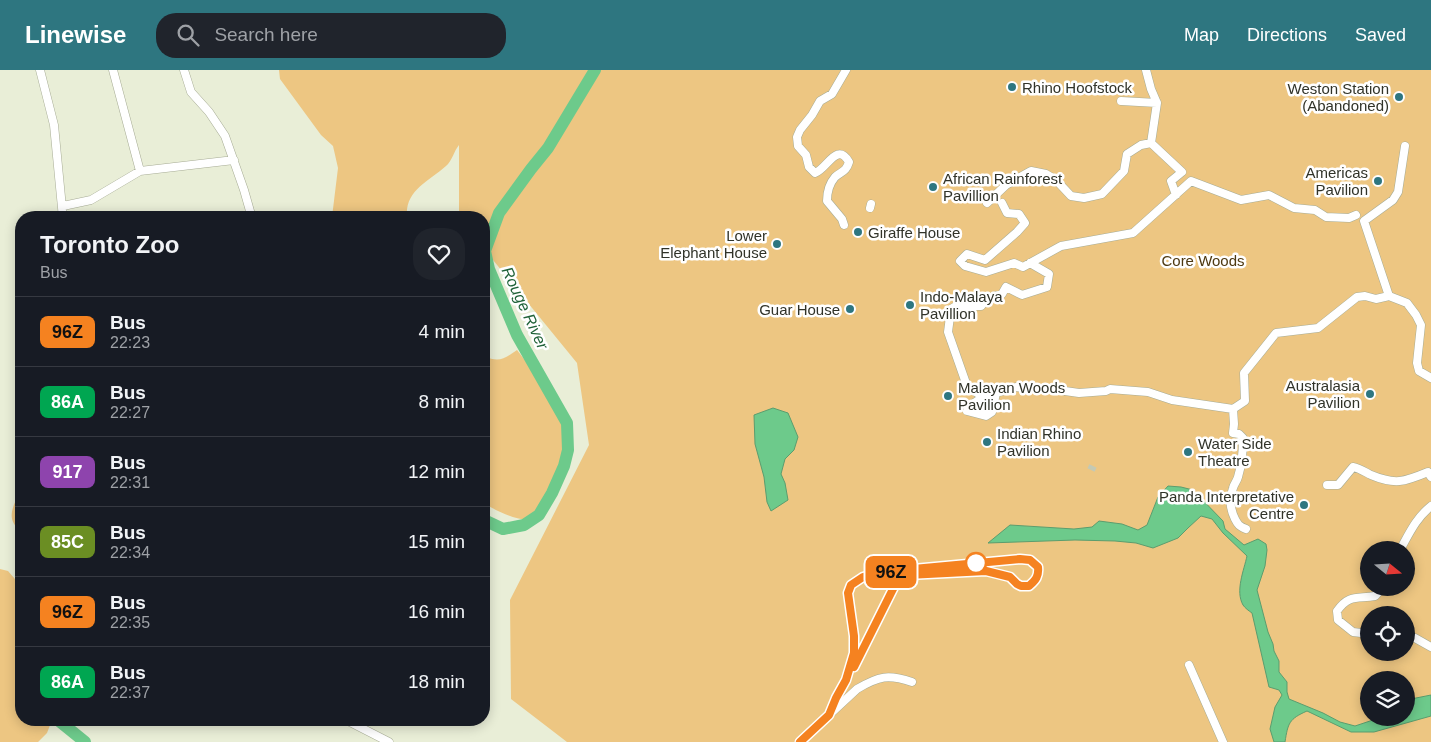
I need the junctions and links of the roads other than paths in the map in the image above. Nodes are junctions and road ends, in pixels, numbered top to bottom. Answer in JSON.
{"nodes":[{"id":1,"x":40,"y":70,"type":"edge"},
{"id":2,"x":113,"y":70,"type":"edge"},
{"id":3,"x":184,"y":70,"type":"edge"},
{"id":4,"x":846,"y":70,"type":"edge"},
{"id":5,"x":1146,"y":70,"type":"edge"},
{"id":6,"x":1121,"y":101,"type":"dead end"},
{"id":7,"x":1157,"y":103,"type":"junction"},
{"id":8,"x":1151,"y":143,"type":"junction"},
{"id":9,"x":1405,"y":146,"type":"dead end"},
{"id":10,"x":234,"y":160,"type":"junction"},
{"id":11,"x":140,"y":171,"type":"junction"},
{"id":12,"x":1176,"y":195,"type":"junction"},
{"id":13,"x":987,"y":203,"type":"dead end"},
{"id":14,"x":1002,"y":203,"type":"dead end"},
{"id":15,"x":63,"y":206,"type":"junction"},
{"id":16,"x":63,"y":211,"type":"edge"},
{"id":17,"x":251,"y":211,"type":"edge"},
{"id":18,"x":1356,"y":215,"type":"dead end"},
{"id":19,"x":844,"y":225,"type":"dead end"},
{"id":20,"x":1030,"y":263,"type":"junction"},
{"id":21,"x":1389,"y":296,"type":"junction"},
{"id":22,"x":1431,"y":378,"type":"edge"},
{"id":23,"x":967,"y":386,"type":"junction"},
{"id":24,"x":996,"y":393,"type":"junction"},
{"id":25,"x":983,"y":396,"type":"junction"},
{"id":26,"x":974,"y":403,"type":"junction"},
{"id":27,"x":1233,"y":408,"type":"junction"},
{"id":28,"x":1431,"y":477,"type":"edge"},
{"id":29,"x":1327,"y":485,"type":"dead end"},
{"id":30,"x":1431,"y":506,"type":"edge"},
{"id":31,"x":1246,"y":529,"type":"dead end"},
{"id":32,"x":1405,"y":541,"type":"edge"},
{"id":33,"x":1375,"y":596,"type":"edge"},
{"id":34,"x":1360,"y":633,"type":"edge"},
{"id":35,"x":1415,"y":638,"type":"edge"},
{"id":36,"x":1431,"y":647,"type":"edge"},
{"id":37,"x":1189,"y":665,"type":"dead end"},
{"id":38,"x":912,"y":682,"type":"dead end"},
{"id":39,"x":358,"y":726,"type":"edge"},
{"id":40,"x":389,"y":742,"type":"edge"},
{"id":41,"x":800,"y":742,"type":"edge"},
{"id":42,"x":1223,"y":742,"type":"edge"}],
"edges":[{"from":1,"to":15,"type":"street"},
{"from":2,"to":11,"type":"street"},
{"from":3,"to":10,"type":"street"},
{"from":4,"to":19,"type":"street"},
{"from":5,"to":7,"type":"street"},
{"from":6,"to":7,"type":"street"},
{"from":7,"to":8,"type":"street"},
{"from":8,"to":12,"type":"street"},
{"from":8,"to":13,"type":"street"},
{"from":9,"to":21,"type":"street"},
{"from":10,"to":11,"type":"street"},
{"from":10,"to":17,"type":"street"},
{"from":11,"to":15,"type":"street"},
{"from":12,"to":18,"type":"street"},
{"from":12,"to":20,"type":"street"},
{"from":14,"to":20,"type":"street"},
{"from":15,"to":16,"type":"street"},
{"from":20,"to":23,"type":"street"},
{"from":21,"to":22,"type":"street"},
{"from":21,"to":27,"type":"street"},
{"from":23,"to":25,"type":"street"},
{"from":23,"to":26,"type":"street"},
{"from":24,"to":25,"type":"street"},
{"from":24,"to":26,"type":"street"},
{"from":24,"to":27,"type":"street"},
{"from":25,"to":26,"type":"street"},
{"from":27,"to":31,"type":"street"},
{"from":28,"to":29,"type":"street"},
{"from":30,"to":32,"type":"street"},
{"from":33,"to":34,"type":"street"},
{"from":35,"to":36,"type":"street"},
{"from":37,"to":42,"type":"street"},
{"from":38,"to":41,"type":"street"},
{"from":39,"to":40,"type":"street"}]}
